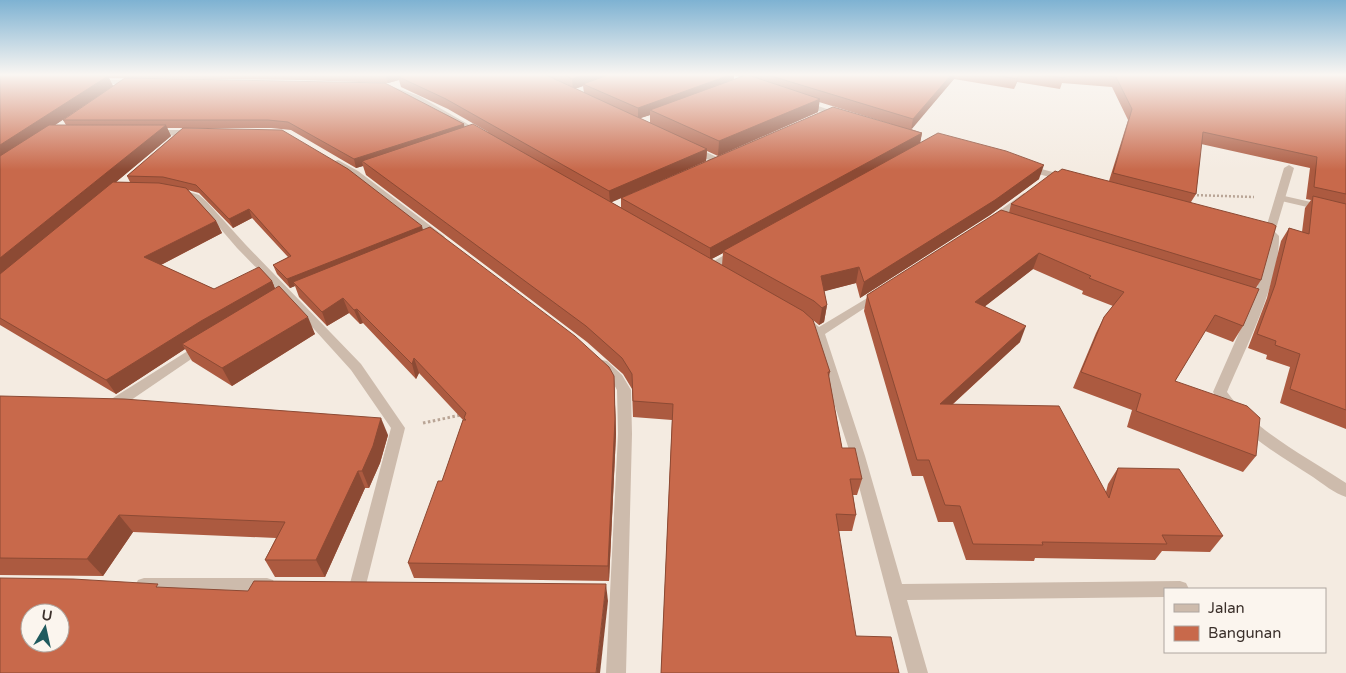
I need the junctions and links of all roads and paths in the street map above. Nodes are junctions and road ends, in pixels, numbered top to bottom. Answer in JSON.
{"nodes":[{"id":1,"x":430,"y":106,"type":"edge"},
{"id":2,"x":812,"y":106,"type":"edge"},
{"id":3,"x":830,"y":112,"type":"junction"},
{"id":4,"x":853,"y":118,"type":"edge"},
{"id":5,"x":812,"y":120,"type":"edge"},
{"id":6,"x":203,"y":132,"type":"edge"},
{"id":7,"x":145,"y":133,"type":"edge"},
{"id":8,"x":183,"y":133,"type":"junction"},
{"id":9,"x":477,"y":135,"type":"edge"},
{"id":10,"x":684,"y":144,"type":"edge"},
{"id":11,"x":169,"y":145,"type":"edge"},
{"id":12,"x":330,"y":159,"type":"edge"},
{"id":13,"x":718,"y":161,"type":"edge"},
{"id":14,"x":1019,"y":166,"type":"edge"},
{"id":15,"x":1289,"y":168,"type":"dead end"},
{"id":16,"x":1052,"y":175,"type":"junction"},
{"id":17,"x":1078,"y":182,"type":"edge"},
{"id":18,"x":167,"y":190,"type":"edge"},
{"id":19,"x":1192,"y":195,"type":"edge"},
{"id":20,"x":1280,"y":198,"type":"junction"},
{"id":21,"x":1346,"y":213,"type":"edge"},
{"id":22,"x":1248,"y":226,"type":"edge"},
{"id":23,"x":979,"y":229,"type":"edge"},
{"id":24,"x":1270,"y":232,"type":"junction"},
{"id":25,"x":436,"y":235,"type":"junction"},
{"id":26,"x":419,"y":241,"type":"edge"},
{"id":27,"x":450,"y":246,"type":"edge"},
{"id":28,"x":745,"y":247,"type":"edge"},
{"id":29,"x":726,"y":275,"type":"edge"},
{"id":30,"x":891,"y":286,"type":"edge"},
{"id":31,"x":790,"y":312,"type":"edge"},
{"id":32,"x":818,"y":333,"type":"junction"},
{"id":33,"x":213,"y":339,"type":"edge"},
{"id":34,"x":593,"y":356,"type":"edge"},
{"id":35,"x":130,"y":409,"type":"edge"},
{"id":36,"x":471,"y":413,"type":"edge"},
{"id":37,"x":378,"y":426,"type":"edge"},
{"id":38,"x":398,"y":428,"type":"junction"},
{"id":39,"x":1346,"y":491,"type":"edge"},
{"id":40,"x":129,"y":586,"type":"edge"},
{"id":41,"x":288,"y":586,"type":"edge"},
{"id":42,"x":338,"y":587,"type":"edge"},
{"id":43,"x":358,"y":587,"type":"junction"},
{"id":44,"x":377,"y":587,"type":"edge"},
{"id":45,"x":1164,"y":588,"type":"edge"},
{"id":46,"x":600,"y":590,"type":"edge"},
{"id":47,"x":619,"y":591,"type":"junction"},
{"id":48,"x":894,"y":592,"type":"junction"},
{"id":49,"x":616,"y":673,"type":"edge"},
{"id":50,"x":918,"y":673,"type":"edge"}],
"edges":[{"from":1,"to":9,"type":"street"},
{"from":2,"to":3,"type":"street"},
{"from":3,"to":4,"type":"street"},
{"from":3,"to":5,"type":"street"},
{"from":6,"to":8,"type":"street"},
{"from":7,"to":8,"type":"street"},
{"from":8,"to":11,"type":"street"},
{"from":10,"to":13,"type":"street"},
{"from":12,"to":25,"type":"street"},
{"from":14,"to":16,"type":"street"},
{"from":15,"to":20,"type":"street"},
{"from":16,"to":17,"type":"street"},
{"from":16,"to":23,"type":"street"},
{"from":18,"to":38,"type":"street"},
{"from":19,"to":20,"type":"path"},
{"from":20,"to":21,"type":"street"},
{"from":20,"to":24,"type":"street"},
{"from":22,"to":24,"type":"street"},
{"from":24,"to":39,"type":"street"},
{"from":25,"to":26,"type":"street"},
{"from":25,"to":27,"type":"street"},
{"from":28,"to":29,"type":"street"},
{"from":30,"to":32,"type":"street"},
{"from":31,"to":32,"type":"street"},
{"from":32,"to":48,"type":"street"},
{"from":33,"to":35,"type":"street"},
{"from":34,"to":47,"type":"street"},
{"from":36,"to":38,"type":"path"},
{"from":37,"to":38,"type":"street"},
{"from":38,"to":43,"type":"street"},
{"from":40,"to":41,"type":"street"},
{"from":42,"to":43,"type":"street"},
{"from":43,"to":44,"type":"street"},
{"from":45,"to":48,"type":"street"},
{"from":46,"to":47,"type":"street"},
{"from":47,"to":49,"type":"street"},
{"from":48,"to":50,"type":"street"}]}
